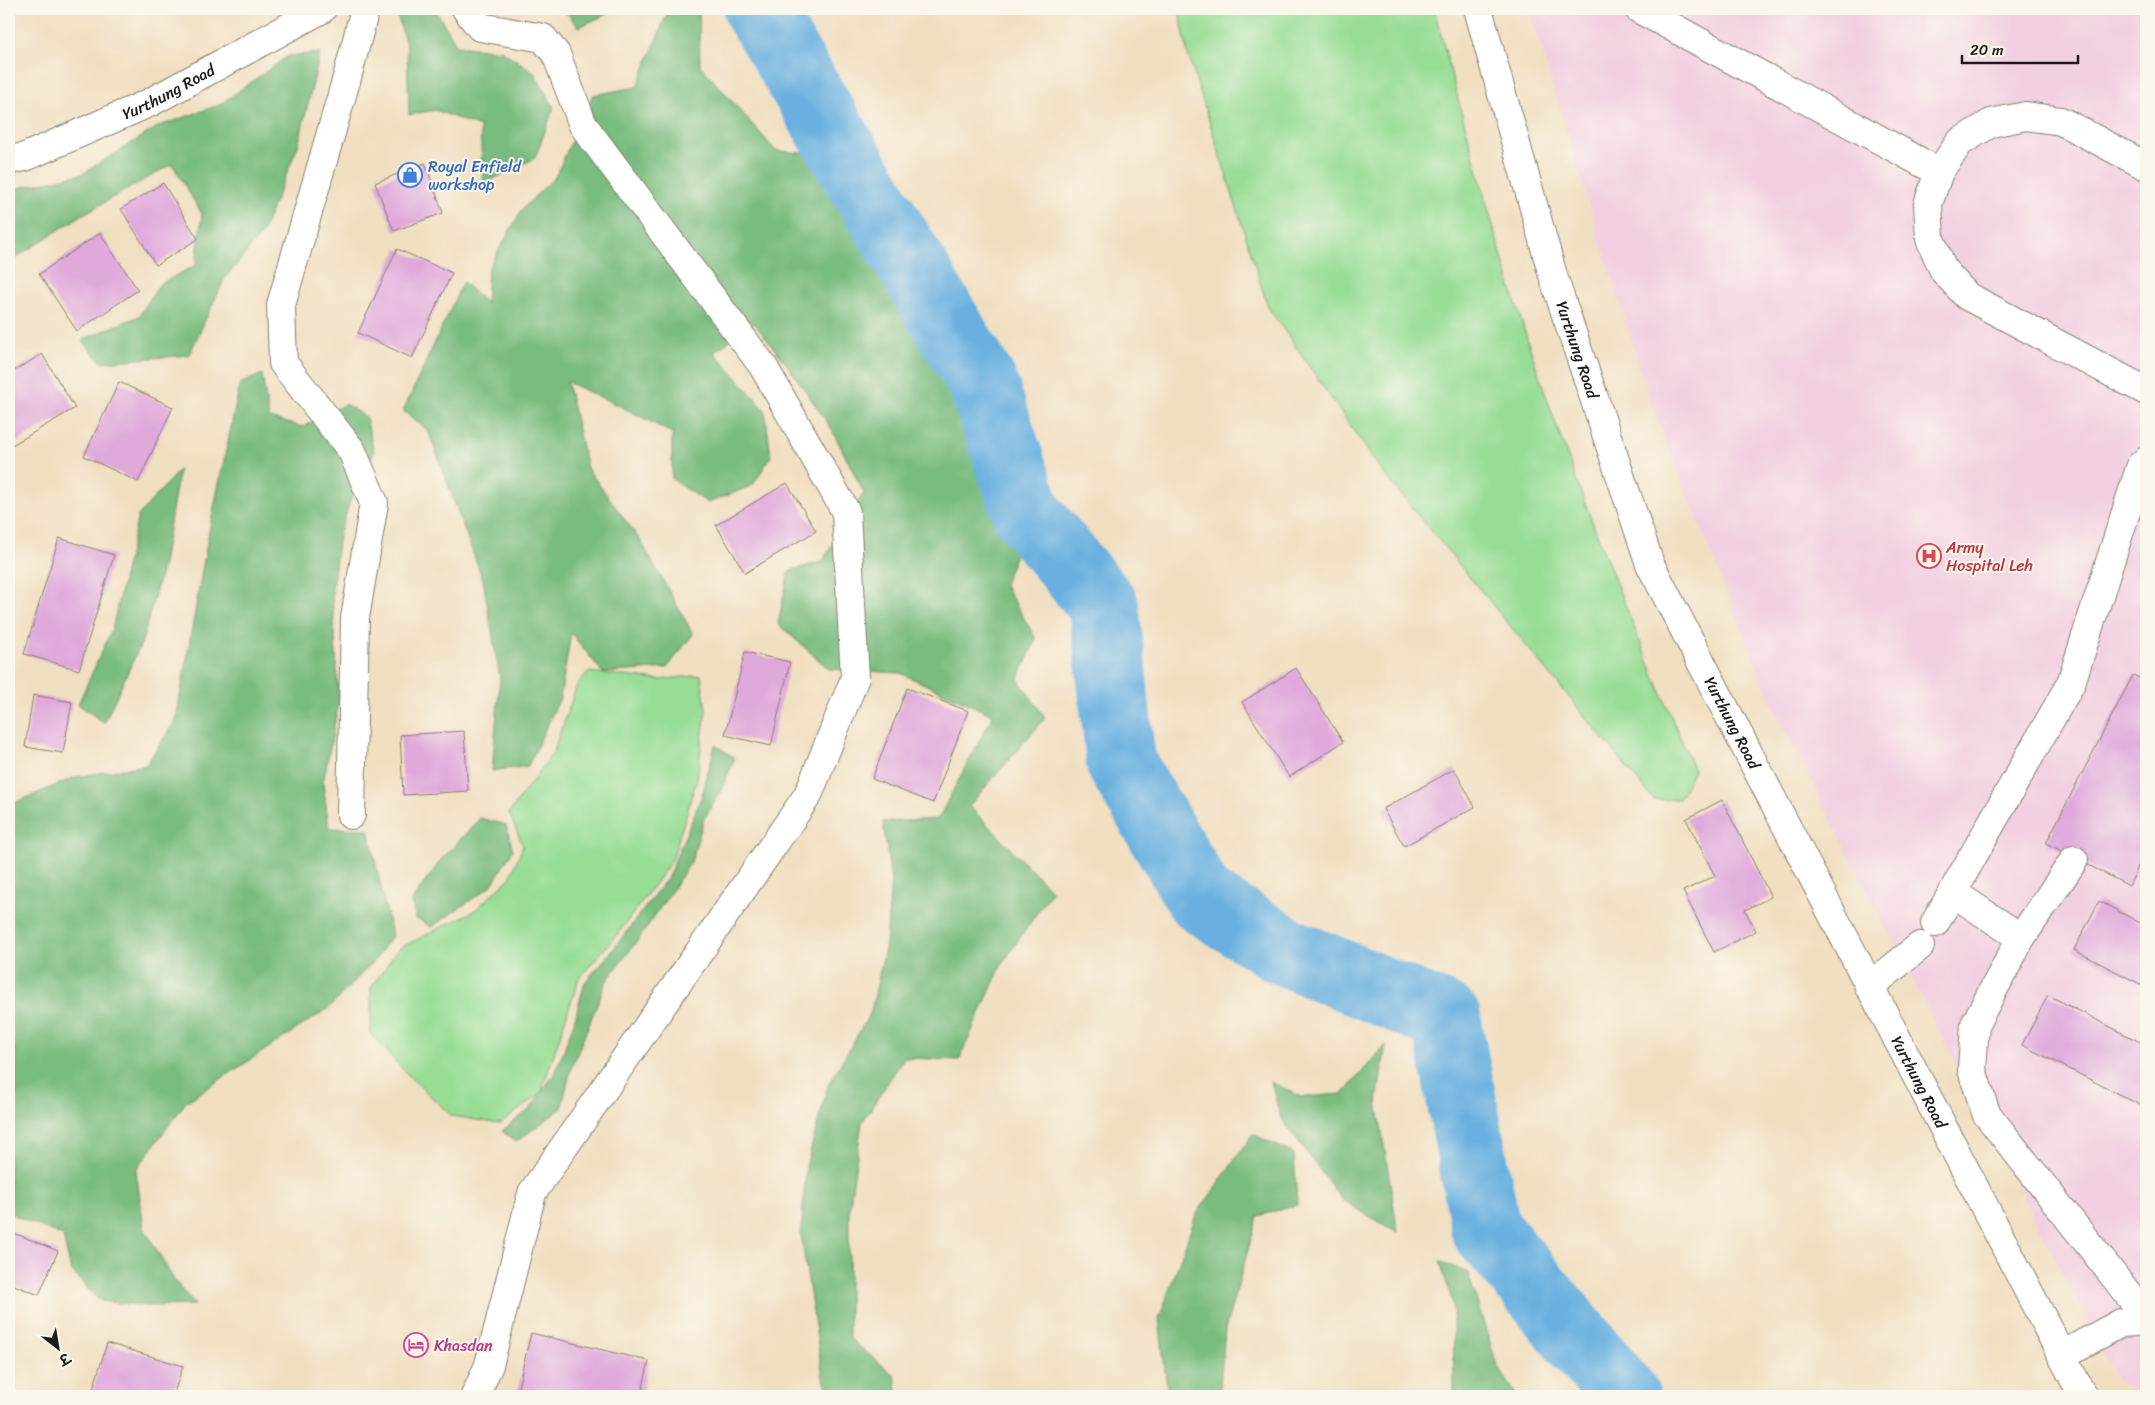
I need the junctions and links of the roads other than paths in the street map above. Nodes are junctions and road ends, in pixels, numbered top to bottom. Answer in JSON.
{"nodes":[{"id":1,"x":322,"y":9,"type":"edge"},
{"id":2,"x":365,"y":9,"type":"edge"},
{"id":3,"x":466,"y":9,"type":"edge"},
{"id":4,"x":1478,"y":9,"type":"edge"},
{"id":5,"x":1639,"y":9,"type":"edge"},
{"id":6,"x":9,"y":160,"type":"edge"},
{"id":7,"x":2146,"y":166,"type":"edge"},
{"id":8,"x":1939,"y":172,"type":"junction"},
{"id":9,"x":2146,"y":391,"type":"edge"},
{"id":10,"x":2146,"y":461,"type":"edge"},
{"id":11,"x":350,"y":815,"type":"dead end"},
{"id":12,"x":2074,"y":860,"type":"dead end"},
{"id":13,"x":1952,"y":892,"type":"junction"},
{"id":14,"x":1935,"y":923,"type":"dead end"},
{"id":15,"x":2021,"y":938,"type":"junction"},
{"id":16,"x":1920,"y":946,"type":"dead end"},
{"id":17,"x":1869,"y":987,"type":"junction"},
{"id":18,"x":2146,"y":1319,"type":"edge"},
{"id":19,"x":2062,"y":1355,"type":"junction"},
{"id":20,"x":475,"y":1396,"type":"edge"},
{"id":21,"x":2083,"y":1396,"type":"edge"}],
"edges":[{"from":1,"to":6,"type":"street","name":"Yurthung Road"},
{"from":2,"to":11,"type":"street"},
{"from":3,"to":20,"type":"street"},
{"from":4,"to":17,"type":"street","name":"Yurthung Road"},
{"from":5,"to":8,"type":"street"},
{"from":7,"to":8,"type":"street"},
{"from":8,"to":9,"type":"street"},
{"from":10,"to":13,"type":"street"},
{"from":12,"to":15,"type":"street"},
{"from":13,"to":14,"type":"street"},
{"from":13,"to":15,"type":"street"},
{"from":15,"to":18,"type":"street"},
{"from":16,"to":17,"type":"street"},
{"from":17,"to":19,"type":"street","name":"Yurthung Road"},
{"from":18,"to":19,"type":"street"},
{"from":19,"to":21,"type":"street","name":"Yurthung Road"}]}
